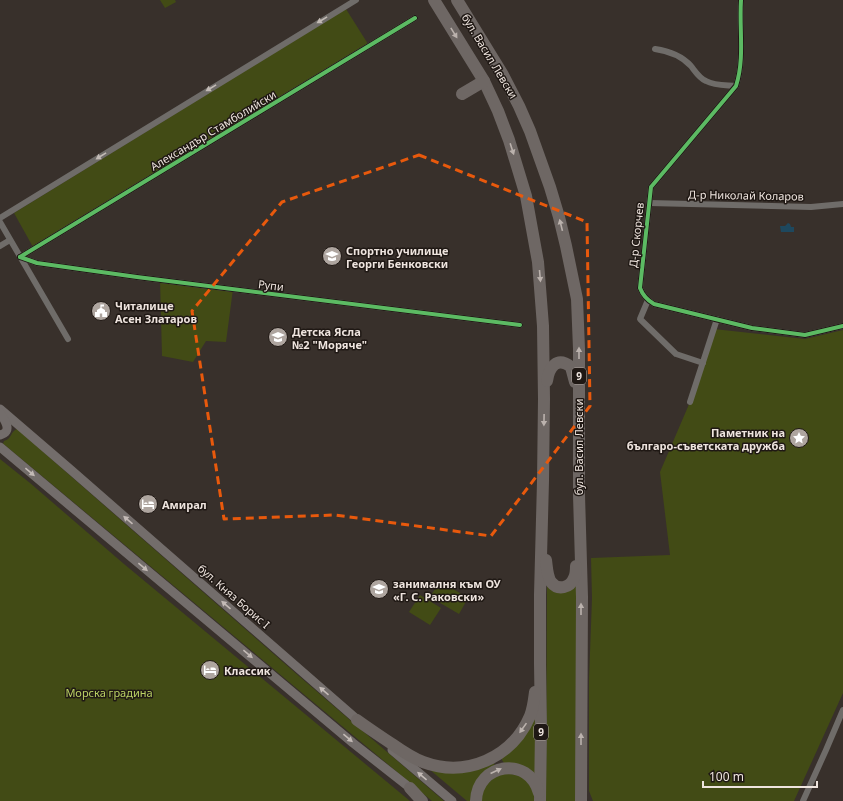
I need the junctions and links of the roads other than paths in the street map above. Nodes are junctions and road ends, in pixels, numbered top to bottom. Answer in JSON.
{"nodes":[{"id":1,"x":356,"y":0,"type":"edge"},
{"id":2,"x":434,"y":0,"type":"edge"},
{"id":3,"x":457,"y":0,"type":"edge"},
{"id":4,"x":741,"y":0,"type":"edge"},
{"id":5,"x":415,"y":18,"type":"dead end"},
{"id":6,"x":655,"y":49,"type":"dead end"},
{"id":7,"x":484,"y":81,"type":"junction"},
{"id":8,"x":736,"y":86,"type":"junction"},
{"id":9,"x":462,"y":94,"type":"dead end"},
{"id":10,"x":649,"y":203,"type":"junction"},
{"id":11,"x":843,"y":204,"type":"edge"},
{"id":12,"x":0,"y":218,"type":"edge"},
{"id":13,"x":0,"y":222,"type":"edge"},
{"id":14,"x":10,"y":240,"type":"junction"},
{"id":15,"x":0,"y":246,"type":"edge"},
{"id":16,"x":20,"y":257,"type":"junction"},
{"id":17,"x":648,"y":300,"type":"junction"},
{"id":18,"x":717,"y":319,"type":"junction"},
{"id":19,"x":520,"y":325,"type":"dead end"},
{"id":20,"x":843,"y":326,"type":"edge"},
{"id":21,"x":68,"y":339,"type":"dead end"},
{"id":22,"x":703,"y":364,"type":"junction"},
{"id":23,"x":578,"y":393,"type":"junction"},
{"id":24,"x":544,"y":399,"type":"junction"},
{"id":25,"x":690,"y":402,"type":"dead end"},
{"id":26,"x":0,"y":409,"type":"edge"},
{"id":27,"x":0,"y":413,"type":"edge"},
{"id":28,"x":0,"y":436,"type":"edge"},
{"id":29,"x":0,"y":447,"type":"edge"},
{"id":30,"x":542,"y":540,"type":"junction"},
{"id":31,"x":580,"y":540,"type":"junction"},
{"id":32,"x":540,"y":664,"type":"junction"},
{"id":33,"x":843,"y":710,"type":"edge"},
{"id":34,"x":357,"y":720,"type":"junction"},
{"id":35,"x":410,"y":788,"type":"junction"},
{"id":36,"x":540,"y":798,"type":"edge"},
{"id":37,"x":582,"y":800,"type":"edge"},
{"id":38,"x":422,"y":801,"type":"edge"},
{"id":39,"x":426,"y":801,"type":"edge"},
{"id":40,"x":452,"y":801,"type":"edge"},
{"id":41,"x":476,"y":801,"type":"edge"},
{"id":42,"x":803,"y":801,"type":"edge"}],
"edges":[{"from":1,"to":12,"type":"street","one_way":true},
{"from":2,"to":7,"type":"highway","name":"бул. Васил Левски","number":"9","one_way":true},
{"from":23,"to":3,"type":"highway","name":"бул. Васил Левски","number":"9","one_way":true},
{"from":4,"to":8,"type":"street","name":"Д-р Скорчев"},
{"from":5,"to":16,"type":"street","name":"Александър Стамболийски"},
{"from":6,"to":8,"type":"street"},
{"from":7,"to":9,"type":"highway"},
{"from":7,"to":24,"type":"highway","name":"бул. Васил Левски","number":"9","one_way":true},
{"from":8,"to":10,"type":"street","name":"Д-р Скорчев"},
{"from":10,"to":11,"type":"street","name":"Д-р Николай Коларов"},
{"from":10,"to":17,"type":"street","name":"Д-р Скорчев"},
{"from":13,"to":14,"type":"street"},
{"from":14,"to":15,"type":"street"},
{"from":14,"to":16,"type":"street"},
{"from":16,"to":19,"type":"street","name":"Рупи"},
{"from":16,"to":21,"type":"street"},
{"from":17,"to":18,"type":"street"},
{"from":17,"to":22,"type":"street"},
{"from":18,"to":20,"type":"street"},
{"from":18,"to":22,"type":"street"},
{"from":22,"to":25,"type":"street"},
{"from":23,"to":24,"type":"highway"},
{"from":23,"to":31,"type":"highway","name":"бул. Васил Левски","number":"9"},
{"from":24,"to":30,"type":"highway","name":"бул. Васил Левски","number":"9","one_way":true},
{"from":34,"to":26,"type":"main road","name":"бул. Княз Борис I","one_way":true},
{"from":27,"to":28,"type":"main road"},
{"from":29,"to":35,"type":"main road","one_way":true},
{"from":30,"to":31,"type":"highway"},
{"from":30,"to":32,"type":"highway","name":"бул. Васил Левски","number":"9"},
{"from":37,"to":31,"type":"highway","name":"бул. Васил Левски","number":"9","one_way":true},
{"from":32,"to":34,"type":"highway","one_way":true},
{"from":32,"to":36,"type":"highway","name":"бул. Васил Левски","number":"9"},
{"from":33,"to":42,"type":"street"},
{"from":40,"to":34,"type":"main road","name":"бул. Княз Борис I","one_way":true},
{"from":35,"to":38,"type":"highway"},
{"from":35,"to":39,"type":"main road"},
{"from":41,"to":36,"type":"highway","one_way":true}]}
